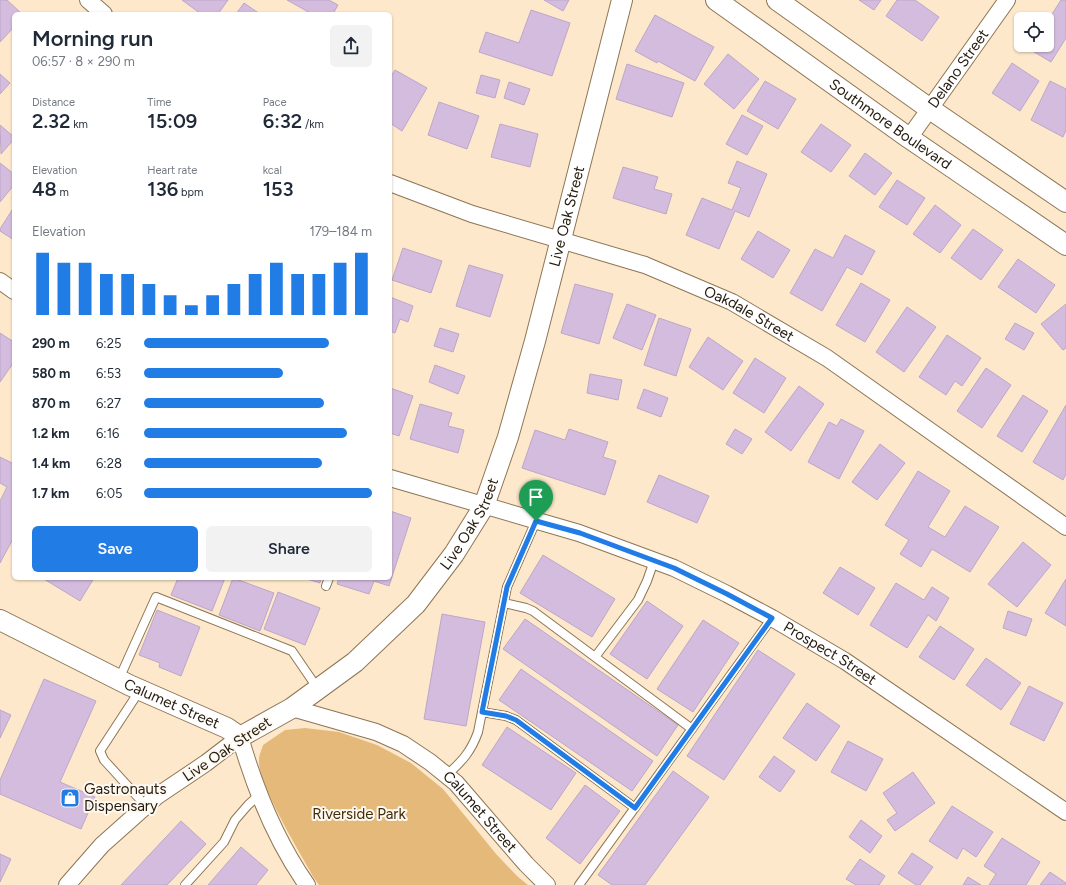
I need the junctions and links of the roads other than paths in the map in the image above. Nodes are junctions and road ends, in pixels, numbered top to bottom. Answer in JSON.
{"nodes":[{"id":1,"x":88,"y":0,"type":"edge"},
{"id":2,"x":622,"y":0,"type":"edge"},
{"id":3,"x":716,"y":0,"type":"edge"},
{"id":4,"x":777,"y":0,"type":"edge"},
{"id":5,"x":1007,"y":0,"type":"edge"},
{"id":6,"x":102,"y":12,"type":"edge"},
{"id":7,"x":930,"y":109,"type":"junction"},
{"id":8,"x":909,"y":138,"type":"junction"},
{"id":9,"x":392,"y":184,"type":"edge"},
{"id":10,"x":1066,"y":202,"type":"edge"},
{"id":11,"x":561,"y":241,"type":"junction"},
{"id":12,"x":1066,"y":245,"type":"edge"},
{"id":13,"x":0,"y":281,"type":"edge"},
{"id":14,"x":12,"y":290,"type":"edge"},
{"id":15,"x":392,"y":479,"type":"edge"},
{"id":16,"x":484,"y":506,"type":"junction"},
{"id":17,"x":536,"y":521,"type":"junction"},
{"id":18,"x":1066,"y":527,"type":"edge"},
{"id":19,"x":654,"y":561,"type":"junction"},
{"id":20,"x":504,"y":603,"type":"junction"},
{"id":21,"x":772,"y":618,"type":"junction"},
{"id":22,"x":0,"y":620,"type":"edge"},
{"id":23,"x":595,"y":657,"type":"junction"},
{"id":24,"x":119,"y":680,"type":"junction"},
{"id":25,"x":318,"y":689,"type":"junction"},
{"id":26,"x":140,"y":690,"type":"junction"},
{"id":27,"x":292,"y":708,"type":"junction"},
{"id":28,"x":482,"y":712,"type":"junction"},
{"id":29,"x":692,"y":729,"type":"junction"},
{"id":30,"x":240,"y":737,"type":"junction"},
{"id":31,"x":447,"y":775,"type":"junction"},
{"id":32,"x":259,"y":795,"type":"junction"},
{"id":33,"x":146,"y":806,"type":"junction"},
{"id":34,"x":635,"y":808,"type":"junction"},
{"id":35,"x":1066,"y":812,"type":"edge"},
{"id":36,"x":67,"y":885,"type":"edge"},
{"id":37,"x":185,"y":885,"type":"edge"},
{"id":38,"x":307,"y":885,"type":"edge"},
{"id":39,"x":547,"y":885,"type":"edge"},
{"id":40,"x":578,"y":885,"type":"edge"}],
"edges":[{"from":1,"to":6,"type":"street"},
{"from":2,"to":11,"type":"street","name":"Live Oak Street"},
{"from":3,"to":8,"type":"street","name":"Southmore Boulevard"},
{"from":4,"to":7,"type":"street"},
{"from":5,"to":7,"type":"street","name":"Delano Street"},
{"from":7,"to":8,"type":"street","name":"Delano Street"},
{"from":7,"to":10,"type":"street"},
{"from":8,"to":12,"type":"street","name":"Southmore Boulevard"},
{"from":9,"to":11,"type":"street","name":"Oakdale Street"},
{"from":11,"to":16,"type":"street","name":"Live Oak Street"},
{"from":11,"to":18,"type":"street","name":"Oakdale Street"},
{"from":13,"to":14,"type":"street"},
{"from":15,"to":16,"type":"street","name":"Prospect Street"},
{"from":16,"to":17,"type":"street","name":"Prospect Street"},
{"from":16,"to":25,"type":"street","name":"Live Oak Street"},
{"from":17,"to":19,"type":"street","name":"Prospect Street"},
{"from":17,"to":20,"type":"lane"},
{"from":19,"to":21,"type":"street","name":"Prospect Street"},
{"from":19,"to":23,"type":"lane"},
{"from":20,"to":23,"type":"lane"},
{"from":20,"to":28,"type":"lane"},
{"from":21,"to":29,"type":"lane"},
{"from":21,"to":35,"type":"street","name":"Prospect Street"},
{"from":22,"to":24,"type":"street","name":"Calumet Street"},
{"from":23,"to":29,"type":"lane"},
{"from":24,"to":25,"type":"lane"},
{"from":24,"to":26,"type":"street","name":"Calumet Street"},
{"from":25,"to":27,"type":"street","name":"Live Oak Street"},
{"from":26,"to":30,"type":"street","name":"Calumet Street"},
{"from":26,"to":33,"type":"lane"},
{"from":27,"to":30,"type":"street","name":"Live Oak Street"},
{"from":27,"to":31,"type":"street","name":"Calumet Street"},
{"from":28,"to":31,"type":"lane"},
{"from":28,"to":34,"type":"lane"},
{"from":29,"to":34,"type":"lane"},
{"from":30,"to":32,"type":"street"},
{"from":30,"to":33,"type":"street","name":"Live Oak Street"},
{"from":31,"to":39,"type":"street","name":"Calumet Street"},
{"from":32,"to":37,"type":"lane"},
{"from":32,"to":38,"type":"street"},
{"from":33,"to":36,"type":"street","name":"Live Oak Street"},
{"from":34,"to":40,"type":"lane"}]}
